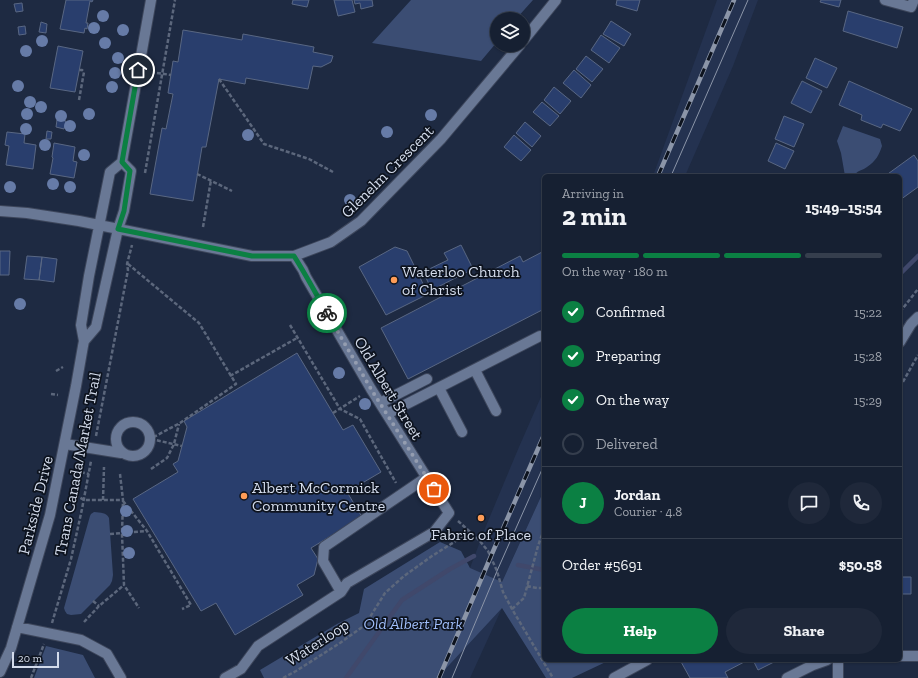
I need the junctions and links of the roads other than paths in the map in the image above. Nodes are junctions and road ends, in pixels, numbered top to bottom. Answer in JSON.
{"nodes":[{"id":1,"x":151,"y":0,"type":"edge"},
{"id":2,"x":556,"y":0,"type":"edge"},
{"id":3,"x":885,"y":0,"type":"edge"},
{"id":4,"x":914,"y":0,"type":"edge"},
{"id":5,"x":530,"y":33,"type":"edge"},
{"id":6,"x":514,"y":52,"type":"edge"},
{"id":7,"x":122,"y":162,"type":"junction"},
{"id":8,"x":0,"y":210,"type":"edge"},
{"id":9,"x":100,"y":226,"type":"junction"},
{"id":10,"x":118,"y":229,"type":"junction"},
{"id":11,"x":294,"y":256,"type":"junction"},
{"id":12,"x":918,"y":317,"type":"edge"},
{"id":13,"x":540,"y":336,"type":"dead end"},
{"id":14,"x":902,"y":339,"type":"edge"},
{"id":15,"x":84,"y":341,"type":"junction"},
{"id":16,"x":475,"y":370,"type":"junction"},
{"id":17,"x":427,"y":379,"type":"dead end"},
{"id":18,"x":439,"y":388,"type":"junction"},
{"id":19,"x":380,"y":403,"type":"junction"},
{"id":20,"x":496,"y":411,"type":"dead end"},
{"id":21,"x":387,"y":414,"type":"junction"},
{"id":22,"x":462,"y":432,"type":"dead end"},
{"id":23,"x":65,"y":444,"type":"junction"},
{"id":24,"x":121,"y":453,"type":"junction"},
{"id":25,"x":427,"y":477,"type":"junction"},
{"id":26,"x":341,"y":592,"type":"junction"},
{"id":27,"x":17,"y":628,"type":"junction"},
{"id":28,"x":902,"y":656,"type":"edge"},
{"id":29,"x":918,"y":656,"type":"edge"},
{"id":30,"x":643,"y":662,"type":"edge"},
{"id":31,"x":822,"y":662,"type":"edge"},
{"id":32,"x":838,"y":662,"type":"edge"},
{"id":33,"x":0,"y":672,"type":"edge"},
{"id":34,"x":121,"y":678,"type":"edge"},
{"id":35,"x":225,"y":678,"type":"edge"},
{"id":36,"x":614,"y":678,"type":"edge"},
{"id":37,"x":787,"y":678,"type":"edge"},
{"id":38,"x":838,"y":678,"type":"edge"}],
"edges":[{"from":1,"to":7,"type":"street"},
{"from":2,"to":5,"type":"street"},
{"from":3,"to":4,"type":"street"},
{"from":6,"to":11,"type":"street","name":"Glenelm Crescent"},
{"from":7,"to":9,"type":"street","name":"Parkside Drive"},
{"from":7,"to":10,"type":"street","name":"Parkside Drive"},
{"from":8,"to":9,"type":"street","name":"Glenelm Crescent"},
{"from":9,"to":10,"type":"street","name":"Glenelm Crescent"},
{"from":9,"to":15,"type":"street","name":"Parkside Drive"},
{"from":10,"to":11,"type":"street","name":"Glenelm Crescent"},
{"from":10,"to":15,"type":"street","name":"Parkside Drive"},
{"from":11,"to":19,"type":"street","name":"Old Albert Street"},
{"from":12,"to":14,"type":"street"},
{"from":13,"to":16,"type":"street"},
{"from":15,"to":23,"type":"street","name":"Parkside Drive"},
{"from":16,"to":18,"type":"street"},
{"from":16,"to":20,"type":"street"},
{"from":17,"to":19,"type":"street"},
{"from":18,"to":21,"type":"street"},
{"from":18,"to":22,"type":"street"},
{"from":19,"to":21,"type":"street","name":"Old Albert Street"},
{"from":21,"to":25,"type":"street","name":"Old Albert Street"},
{"from":23,"to":24,"type":"street"},
{"from":23,"to":27,"type":"street","name":"Parkside Drive"},
{"from":24,"to":24,"type":"street"},
{"from":25,"to":26,"type":"street"},
{"from":25,"to":26,"type":"street","name":"Old Albert Street"},
{"from":26,"to":35,"type":"street"},
{"from":27,"to":33,"type":"street","name":"Parkside Drive"},
{"from":27,"to":34,"type":"street"},
{"from":28,"to":29,"type":"street"},
{"from":30,"to":36,"type":"street"},
{"from":31,"to":37,"type":"street"},
{"from":32,"to":38,"type":"street"}]}
